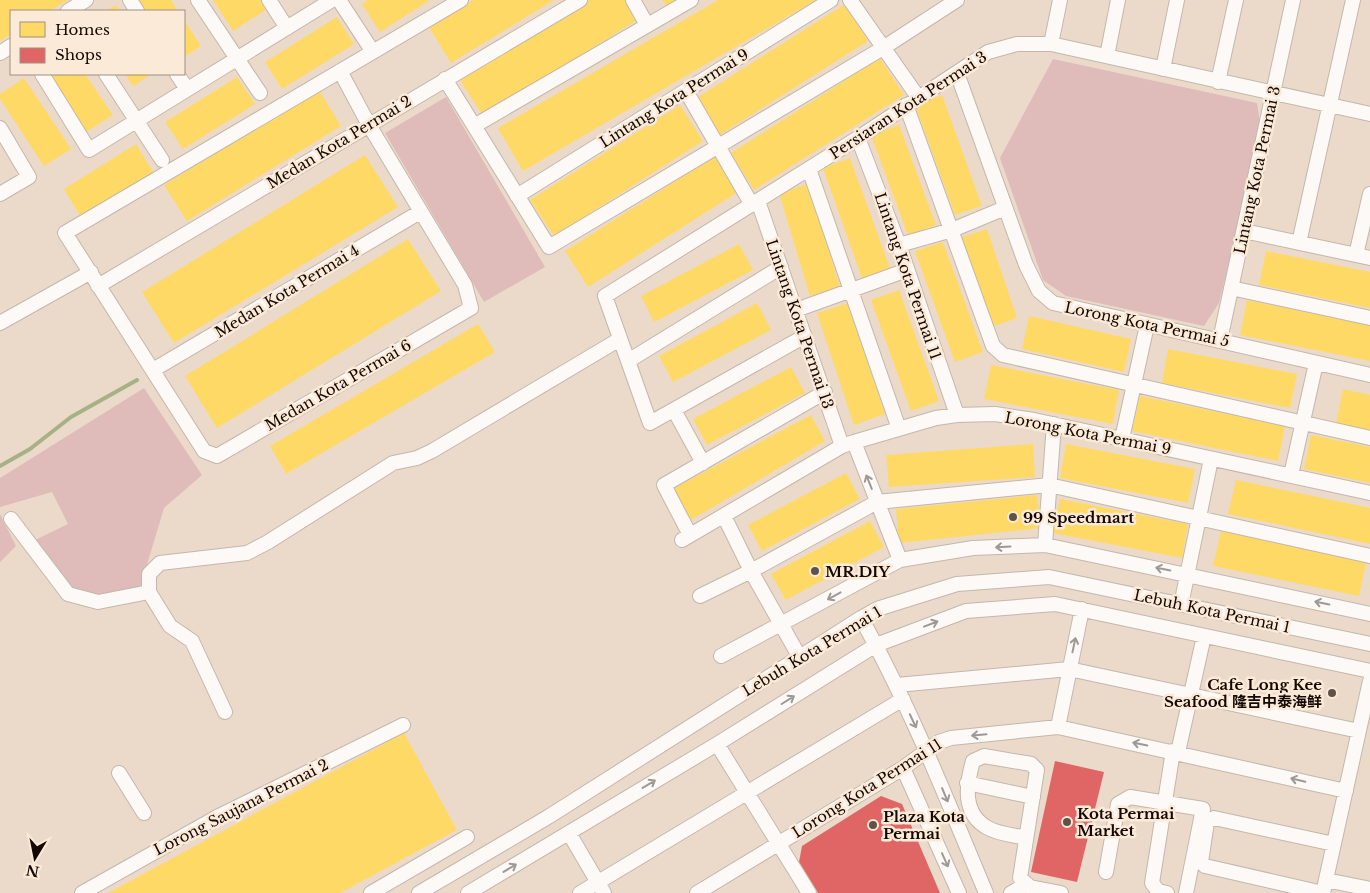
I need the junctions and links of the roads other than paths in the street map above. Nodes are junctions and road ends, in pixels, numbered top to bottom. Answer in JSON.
{"nodes":[{"id":1,"x":86,"y":0,"type":"edge"},
{"id":2,"x":198,"y":0,"type":"edge"},
{"id":3,"x":269,"y":0,"type":"edge"},
{"id":4,"x":332,"y":0,"type":"edge"},
{"id":5,"x":339,"y":0,"type":"edge"},
{"id":6,"x":462,"y":0,"type":"edge"},
{"id":7,"x":580,"y":0,"type":"edge"},
{"id":8,"x":633,"y":0,"type":"edge"},
{"id":9,"x":691,"y":0,"type":"edge"},
{"id":10,"x":831,"y":0,"type":"edge"},
{"id":11,"x":850,"y":0,"type":"edge"},
{"id":12,"x":957,"y":0,"type":"edge"},
{"id":13,"x":1060,"y":0,"type":"edge"},
{"id":14,"x":1118,"y":0,"type":"edge"},
{"id":15,"x":1177,"y":0,"type":"edge"},
{"id":16,"x":1236,"y":0,"type":"edge"},
{"id":17,"x":1293,"y":0,"type":"edge"},
{"id":18,"x":1353,"y":0,"type":"edge"},
{"id":19,"x":70,"y":10,"type":"edge"},
{"id":20,"x":647,"y":26,"type":"junction"},
{"id":21,"x":287,"y":28,"type":"junction"},
{"id":22,"x":1051,"y":44,"type":"junction"},
{"id":23,"x":884,"y":48,"type":"junction"},
{"id":24,"x":373,"y":52,"type":"junction"},
{"id":25,"x":1106,"y":56,"type":"junction"},
{"id":26,"x":237,"y":59,"type":"junction"},
{"id":27,"x":1163,"y":69,"type":"junction"},
{"id":28,"x":340,"y":72,"type":"junction"},
{"id":29,"x":957,"y":73,"type":"junction"},
{"id":30,"x":43,"y":75,"type":"edge"},
{"id":31,"x":107,"y":75,"type":"edge"},
{"id":32,"x":178,"y":75,"type":"edge"},
{"id":33,"x":445,"y":79,"type":"junction"},
{"id":34,"x":1218,"y":82,"type":"junction"},
{"id":35,"x":187,"y":89,"type":"junction"},
{"id":36,"x":686,"y":91,"type":"junction"},
{"id":37,"x":260,"y":93,"type":"dead end"},
{"id":38,"x":1273,"y":94,"type":"junction"},
{"id":39,"x":912,"y":101,"type":"junction"},
{"id":40,"x":1330,"y":106,"type":"junction"},
{"id":41,"x":1370,"y":114,"type":"edge"},
{"id":42,"x":136,"y":121,"type":"junction"},
{"id":43,"x":369,"y":125,"type":"junction"},
{"id":44,"x":474,"y":126,"type":"junction"},
{"id":45,"x":0,"y":128,"type":"edge"},
{"id":46,"x":858,"y":138,"type":"junction"},
{"id":47,"x":718,"y":146,"type":"junction"},
{"id":48,"x":162,"y":160,"type":"dead end"},
{"id":49,"x":809,"y":169,"type":"junction"},
{"id":50,"x":0,"y":194,"type":"edge"},
{"id":51,"x":1370,"y":194,"type":"edge"},
{"id":52,"x":517,"y":196,"type":"junction"},
{"id":53,"x":755,"y":203,"type":"junction"},
{"id":54,"x":1005,"y":208,"type":"junction"},
{"id":55,"x":420,"y":212,"type":"junction"},
{"id":56,"x":952,"y":230,"type":"junction"},
{"id":57,"x":1244,"y":231,"type":"junction"},
{"id":58,"x":1299,"y":243,"type":"junction"},
{"id":59,"x":899,"y":246,"type":"junction"},
{"id":60,"x":1363,"y":256,"type":"edge"},
{"id":61,"x":781,"y":267,"type":"junction"},
{"id":62,"x":907,"y":270,"type":"junction"},
{"id":63,"x":90,"y":272,"type":"junction"},
{"id":64,"x":98,"y":286,"type":"junction"},
{"id":65,"x":1231,"y":288,"type":"junction"},
{"id":66,"x":851,"y":290,"type":"junction"},
{"id":67,"x":796,"y":310,"type":"junction"},
{"id":68,"x":1370,"y":318,"type":"edge"},
{"id":69,"x":0,"y":323,"type":"edge"},
{"id":70,"x":1147,"y":324,"type":"junction"},
{"id":71,"x":805,"y":336,"type":"junction"},
{"id":72,"x":620,"y":339,"type":"junction"},
{"id":73,"x":1220,"y":340,"type":"junction"},
{"id":74,"x":628,"y":361,"type":"junction"},
{"id":75,"x":1316,"y":362,"type":"junction"},
{"id":76,"x":153,"y":370,"type":"junction"},
{"id":77,"x":1370,"y":375,"type":"edge"},
{"id":78,"x":1134,"y":386,"type":"junction"},
{"id":79,"x":824,"y":392,"type":"junction"},
{"id":80,"x":674,"y":410,"type":"junction"},
{"id":81,"x":957,"y":415,"type":"junction"},
{"id":82,"x":1303,"y":423,"type":"junction"},
{"id":83,"x":1054,"y":424,"type":"junction"},
{"id":84,"x":899,"y":429,"type":"junction"},
{"id":85,"x":1122,"y":438,"type":"junction"},
{"id":86,"x":1370,"y":438,"type":"edge"},
{"id":87,"x":848,"y":444,"type":"junction"},
{"id":88,"x":1211,"y":459,"type":"junction"},
{"id":89,"x":703,"y":463,"type":"junction"},
{"id":90,"x":1291,"y":475,"type":"junction"},
{"id":91,"x":1049,"y":485,"type":"junction"},
{"id":92,"x":1370,"y":493,"type":"edge"},
{"id":93,"x":877,"y":502,"type":"junction"},
{"id":94,"x":724,"y":516,"type":"junction"},
{"id":95,"x":11,"y":519,"type":"dead end"},
{"id":96,"x":1199,"y":519,"type":"junction"},
{"id":97,"x":1045,"y":545,"type":"junction"},
{"id":98,"x":1370,"y":556,"type":"edge"},
{"id":99,"x":900,"y":560,"type":"junction"},
{"id":100,"x":752,"y":571,"type":"junction"},
{"id":101,"x":1188,"y":574,"type":"junction"},
{"id":102,"x":149,"y":592,"type":"junction"},
{"id":103,"x":1122,"y":592,"type":"junction"},
{"id":104,"x":700,"y":596,"type":"dead end"},
{"id":105,"x":1181,"y":604,"type":"junction"},
{"id":106,"x":1082,"y":609,"type":"junction"},
{"id":107,"x":1370,"y":614,"type":"edge"},
{"id":108,"x":1118,"y":617,"type":"junction"},
{"id":109,"x":861,"y":618,"type":"junction"},
{"id":110,"x":782,"y":625,"type":"junction"},
{"id":111,"x":1204,"y":636,"type":"junction"},
{"id":112,"x":1370,"y":644,"type":"edge"},
{"id":113,"x":876,"y":645,"type":"junction"},
{"id":114,"x":721,"y":656,"type":"dead end"},
{"id":115,"x":799,"y":656,"type":"junction"},
{"id":116,"x":1069,"y":669,"type":"junction"},
{"id":117,"x":1370,"y":671,"type":"edge"},
{"id":118,"x":1370,"y":680,"type":"edge"},
{"id":119,"x":896,"y":685,"type":"junction"},
{"id":120,"x":1191,"y":696,"type":"junction"},
{"id":121,"x":903,"y":699,"type":"junction"},
{"id":122,"x":225,"y":712,"type":"dead end"},
{"id":123,"x":403,"y":725,"type":"dead end"},
{"id":124,"x":1058,"y":727,"type":"junction"},
{"id":125,"x":1358,"y":737,"type":"junction"},
{"id":126,"x":716,"y":744,"type":"junction"},
{"id":127,"x":1370,"y":747,"type":"edge"},
{"id":128,"x":926,"y":750,"type":"junction"},
{"id":129,"x":1176,"y":752,"type":"junction"},
{"id":130,"x":904,"y":768,"type":"junction"},
{"id":131,"x":119,"y":773,"type":"dead end"},
{"id":132,"x":967,"y":783,"type":"junction"},
{"id":133,"x":1346,"y":790,"type":"junction"},
{"id":134,"x":746,"y":791,"type":"junction"},
{"id":135,"x":1033,"y":797,"type":"junction"},
{"id":136,"x":1167,"y":802,"type":"junction"},
{"id":137,"x":144,"y":813,"type":"dead end"},
{"id":138,"x":569,"y":833,"type":"junction"},
{"id":139,"x":468,"y":836,"type":"dead end"},
{"id":140,"x":1026,"y":838,"type":"junction"},
{"id":141,"x":778,"y":843,"type":"junction"},
{"id":142,"x":1334,"y":844,"type":"junction"},
{"id":143,"x":1106,"y":872,"type":"dead end"},
{"id":144,"x":1027,"y":884,"type":"junction"},
{"id":145,"x":601,"y":888,"type":"edge"},
{"id":146,"x":1324,"y":888,"type":"edge"},
{"id":147,"x":1370,"y":889,"type":"edge"},
{"id":148,"x":425,"y":891,"type":"edge"},
{"id":149,"x":1047,"y":892,"type":"edge"},
{"id":150,"x":82,"y":893,"type":"edge"},
{"id":151,"x":371,"y":893,"type":"edge"},
{"id":152,"x":468,"y":893,"type":"edge"},
{"id":153,"x":580,"y":893,"type":"edge"},
{"id":154,"x":696,"y":893,"type":"edge"},
{"id":155,"x":808,"y":893,"type":"edge"},
{"id":156,"x":959,"y":893,"type":"edge"},
{"id":157,"x":986,"y":893,"type":"edge"},
{"id":158,"x":1011,"y":893,"type":"edge"},
{"id":159,"x":1061,"y":893,"type":"edge"},
{"id":160,"x":1167,"y":893,"type":"edge"},
{"id":161,"x":1186,"y":893,"type":"edge"}],
"edges":[{"from":1,"to":19,"type":"street"},
{"from":2,"to":26,"type":"street"},
{"from":3,"to":21,"type":"street"},
{"from":4,"to":21,"type":"street"},
{"from":5,"to":24,"type":"street"},
{"from":6,"to":24,"type":"street"},
{"from":7,"to":33,"type":"street","name":"Medan Kota Permai 2"},
{"from":8,"to":20,"type":"street"},
{"from":9,"to":20,"type":"street"},
{"from":10,"to":36,"type":"street","name":"Lintang Kota Permai 9"},
{"from":11,"to":23,"type":"street"},
{"from":12,"to":23,"type":"street"},
{"from":13,"to":22,"type":"street"},
{"from":14,"to":25,"type":"street"},
{"from":15,"to":27,"type":"street"},
{"from":16,"to":34,"type":"street"},
{"from":17,"to":38,"type":"street","name":"Lintang Kota Permai 3"},
{"from":18,"to":40,"type":"street"},
{"from":20,"to":44,"type":"street"},
{"from":21,"to":26,"type":"street"},
{"from":22,"to":25,"type":"street","name":"Persiaran Kota Permai 3"},
{"from":22,"to":29,"type":"street","name":"Persiaran Kota Permai 3"},
{"from":23,"to":39,"type":"street"},
{"from":23,"to":47,"type":"street"},
{"from":24,"to":28,"type":"street"},
{"from":25,"to":27,"type":"street","name":"Persiaran Kota Permai 3"},
{"from":26,"to":35,"type":"street"},
{"from":26,"to":37,"type":"street"},
{"from":27,"to":34,"type":"street","name":"Persiaran Kota Permai 3"},
{"from":28,"to":43,"type":"street"},
{"from":28,"to":63,"type":"street"},
{"from":29,"to":39,"type":"street","name":"Persiaran Kota Permai 3"},
{"from":29,"to":54,"type":"street","name":"Lorong Kota Permai 5"},
{"from":30,"to":42,"type":"street"},
{"from":31,"to":42,"type":"street"},
{"from":32,"to":35,"type":"street"},
{"from":33,"to":43,"type":"street","name":"Medan Kota Permai 2"},
{"from":33,"to":44,"type":"street"},
{"from":34,"to":38,"type":"street","name":"Persiaran Kota Permai 3"},
{"from":35,"to":42,"type":"street"},
{"from":36,"to":47,"type":"street","name":"Lintang Kota Permai 13"},
{"from":36,"to":52,"type":"street","name":"Lintang Kota Permai 9"},
{"from":38,"to":40,"type":"street","name":"Persiaran Kota Permai 3"},
{"from":38,"to":57,"type":"street","name":"Lintang Kota Permai 3"},
{"from":39,"to":46,"type":"street","name":"Persiaran Kota Permai 3"},
{"from":39,"to":56,"type":"street"},
{"from":40,"to":41,"type":"street","name":"Persiaran Kota Permai 3"},
{"from":40,"to":58,"type":"street"},
{"from":42,"to":48,"type":"street"},
{"from":43,"to":55,"type":"street"},
{"from":43,"to":64,"type":"street","name":"Medan Kota Permai 2"},
{"from":44,"to":52,"type":"street"},
{"from":45,"to":50,"type":"street"},
{"from":46,"to":49,"type":"street","name":"Persiaran Kota Permai 3"},
{"from":46,"to":59,"type":"street","name":"Lintang Kota Permai 11"},
{"from":47,"to":52,"type":"street"},
{"from":47,"to":53,"type":"street","name":"Lintang Kota Permai 13"},
{"from":49,"to":53,"type":"street","name":"Persiaran Kota Permai 3"},
{"from":49,"to":66,"type":"street"},
{"from":51,"to":60,"type":"street"},
{"from":53,"to":61,"type":"street","name":"Lintang Kota Permai 13"},
{"from":53,"to":72,"type":"street","name":"Persiaran Kota Permai 3"},
{"from":54,"to":56,"type":"street"},
{"from":54,"to":70,"type":"street","name":"Lorong Kota Permai 5"},
{"from":55,"to":76,"type":"street","name":"Medan Kota Permai 4"},
{"from":55,"to":76,"type":"street","name":"Medan Kota Permai 6"},
{"from":56,"to":59,"type":"street"},
{"from":56,"to":78,"type":"street"},
{"from":57,"to":58,"type":"street"},
{"from":57,"to":65,"type":"street","name":"Lintang Kota Permai 3"},
{"from":58,"to":60,"type":"street"},
{"from":59,"to":62,"type":"street","name":"Lintang Kota Permai 11"},
{"from":61,"to":67,"type":"street","name":"Lintang Kota Permai 13"},
{"from":61,"to":74,"type":"street"},
{"from":62,"to":66,"type":"street"},
{"from":62,"to":81,"type":"street","name":"Lintang Kota Permai 11"},
{"from":63,"to":64,"type":"street"},
{"from":63,"to":69,"type":"street"},
{"from":64,"to":76,"type":"street"},
{"from":65,"to":68,"type":"street"},
{"from":65,"to":73,"type":"street","name":"Lintang Kota Permai 3"},
{"from":66,"to":67,"type":"street"},
{"from":66,"to":84,"type":"street"},
{"from":67,"to":71,"type":"street","name":"Lintang Kota Permai 13"},
{"from":70,"to":73,"type":"street","name":"Lorong Kota Permai 5"},
{"from":70,"to":78,"type":"street"},
{"from":71,"to":79,"type":"street","name":"Lintang Kota Permai 13"},
{"from":71,"to":80,"type":"street"},
{"from":72,"to":74,"type":"street"},
{"from":72,"to":102,"type":"street"},
{"from":73,"to":75,"type":"street","name":"Lorong Kota Permai 5"},
{"from":74,"to":80,"type":"street"},
{"from":75,"to":77,"type":"street","name":"Lorong Kota Permai 5"},
{"from":75,"to":82,"type":"street"},
{"from":78,"to":82,"type":"street"},
{"from":78,"to":85,"type":"street"},
{"from":79,"to":87,"type":"street","name":"Lintang Kota Permai 13"},
{"from":79,"to":89,"type":"street"},
{"from":80,"to":89,"type":"street"},
{"from":81,"to":83,"type":"street","name":"Lorong Kota Permai 9"},
{"from":81,"to":84,"type":"street","name":"Lorong Kota Permai 9"},
{"from":82,"to":86,"type":"street"},
{"from":82,"to":90,"type":"street"},
{"from":83,"to":85,"type":"street","name":"Lorong Kota Permai 9"},
{"from":83,"to":91,"type":"street"},
{"from":84,"to":87,"type":"street","name":"Lorong Kota Permai 9"},
{"from":85,"to":88,"type":"street","name":"Lorong Kota Permai 9"},
{"from":93,"to":87,"type":"street","name":"Lintang Kota Permai 13","one_way":true},
{"from":87,"to":94,"type":"street","name":"Lorong Kota Permai 9"},
{"from":88,"to":90,"type":"street","name":"Lorong Kota Permai 9"},
{"from":88,"to":96,"type":"street"},
{"from":89,"to":94,"type":"street","name":"Lorong Kota Permai 9"},
{"from":90,"to":92,"type":"street","name":"Lorong Kota Permai 9"},
{"from":91,"to":93,"type":"street"},
{"from":91,"to":96,"type":"street"},
{"from":91,"to":97,"type":"street"},
{"from":93,"to":99,"type":"street","name":"Lintang Kota Permai 13"},
{"from":93,"to":100,"type":"street"},
{"from":94,"to":100,"type":"street"},
{"from":95,"to":102,"type":"street"},
{"from":96,"to":98,"type":"street"},
{"from":96,"to":101,"type":"street"},
{"from":97,"to":99,"type":"street","name":"Lebuh Kota Permai 1","one_way":true},
{"from":101,"to":97,"type":"street","name":"Lebuh Kota Permai 1","one_way":true},
{"from":99,"to":110,"type":"street","name":"Lebuh Kota Permai 1","one_way":true},
{"from":100,"to":104,"type":"street"},
{"from":100,"to":110,"type":"street"},
{"from":101,"to":105,"type":"street"},
{"from":107,"to":101,"type":"street","name":"Lebuh Kota Permai 1","one_way":true},
{"from":102,"to":122,"type":"street"},
{"from":103,"to":105,"type":"street","name":"Lebuh Kota Permai 1"},
{"from":103,"to":108,"type":"street"},
{"from":103,"to":109,"type":"street","name":"Lebuh Kota Permai 1"},
{"from":105,"to":112,"type":"street","name":"Lebuh Kota Permai 1"},
{"from":106,"to":108,"type":"street","name":"Lebuh Kota Permai 1"},
{"from":113,"to":106,"type":"street","name":"Lebuh Kota Permai 1","one_way":true},
{"from":116,"to":106,"type":"street","one_way":true},
{"from":108,"to":111,"type":"street","name":"Lebuh Kota Permai 1"},
{"from":109,"to":113,"type":"street"},
{"from":109,"to":115,"type":"street","name":"Lebuh Kota Permai 1"},
{"from":110,"to":114,"type":"street","name":"Lebuh Kota Permai 1"},
{"from":110,"to":115,"type":"street"},
{"from":111,"to":117,"type":"street","name":"Lebuh Kota Permai 1"},
{"from":111,"to":120,"type":"street"},
{"from":113,"to":119,"type":"street"},
{"from":126,"to":113,"type":"street","name":"Lebuh Kota Permai 1","one_way":true},
{"from":115,"to":148,"type":"street","name":"Lebuh Kota Permai 1"},
{"from":116,"to":119,"type":"street"},
{"from":116,"to":120,"type":"street"},
{"from":116,"to":124,"type":"street"},
{"from":118,"to":125,"type":"street"},
{"from":119,"to":121,"type":"street"},
{"from":120,"to":125,"type":"street"},
{"from":120,"to":129,"type":"street"},
{"from":121,"to":128,"type":"street","one_way":true},
{"from":121,"to":134,"type":"street"},
{"from":123,"to":150,"type":"street","name":"Lorong Saujana Permai 2"},
{"from":124,"to":128,"type":"street","name":"Lorong Kota Permai 11","one_way":true},
{"from":129,"to":124,"type":"street","name":"Lorong Kota Permai 11","one_way":true},
{"from":125,"to":127,"type":"street"},
{"from":125,"to":133,"type":"street"},
{"from":126,"to":134,"type":"street"},
{"from":138,"to":126,"type":"street","name":"Lebuh Kota Permai 1","one_way":true},
{"from":128,"to":130,"type":"street","name":"Lorong Kota Permai 11"},
{"from":128,"to":157,"type":"street","one_way":true},
{"from":133,"to":129,"type":"street","name":"Lorong Kota Permai 11","one_way":true},
{"from":129,"to":136,"type":"street"},
{"from":130,"to":141,"type":"street","name":"Lorong Kota Permai 11"},
{"from":130,"to":156,"type":"street","one_way":true},
{"from":131,"to":137,"type":"street"},
{"from":132,"to":135,"type":"street"},
{"from":132,"to":135,"type":"street"},
{"from":132,"to":140,"type":"street"},
{"from":133,"to":142,"type":"street"},
{"from":134,"to":141,"type":"street"},
{"from":134,"to":145,"type":"street"},
{"from":135,"to":140,"type":"street"},
{"from":136,"to":143,"type":"street"},
{"from":136,"to":160,"type":"street"},
{"from":136,"to":161,"type":"street"},
{"from":138,"to":145,"type":"street"},
{"from":152,"to":138,"type":"street","name":"Lebuh Kota Permai 1","one_way":true},
{"from":139,"to":151,"type":"street"},
{"from":140,"to":144,"type":"street"},
{"from":141,"to":154,"type":"street","name":"Lorong Kota Permai 11"},
{"from":141,"to":155,"type":"street"},
{"from":142,"to":146,"type":"street"},
{"from":142,"to":146,"type":"street"},
{"from":144,"to":149,"type":"street"},
{"from":144,"to":158,"type":"street"},
{"from":145,"to":153,"type":"street"},
{"from":146,"to":147,"type":"street"},
{"from":149,"to":159,"type":"street"}]}
